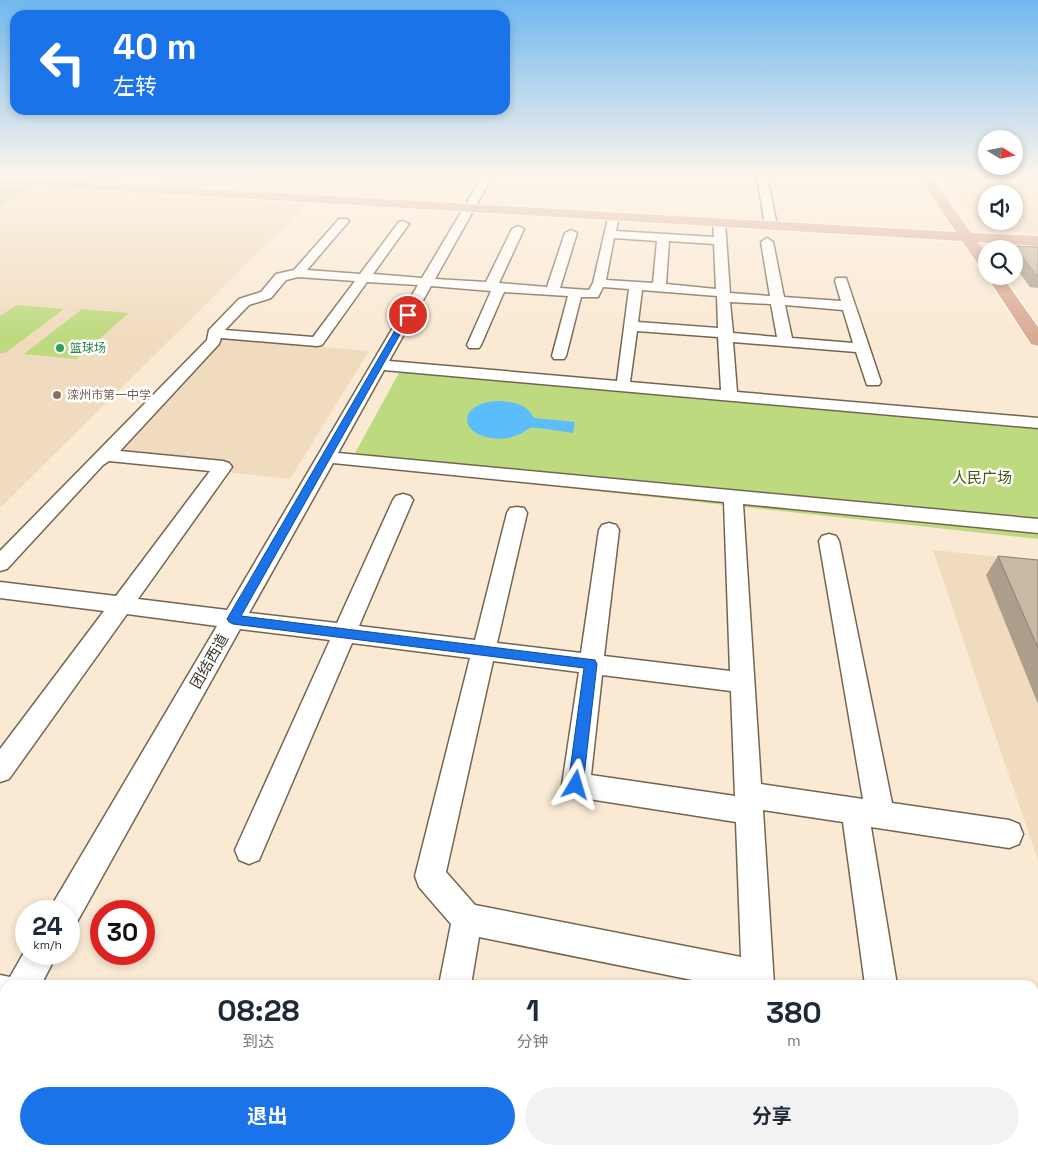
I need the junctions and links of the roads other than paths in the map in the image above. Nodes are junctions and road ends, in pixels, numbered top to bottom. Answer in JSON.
{"nodes":[{"id":1,"x":336,"y":231,"type":"edge"},
{"id":2,"x":398,"y":231,"type":"edge"},
{"id":3,"x":456,"y":231,"type":"edge"},
{"id":4,"x":517,"y":231,"type":"edge"},
{"id":5,"x":610,"y":231,"type":"edge"},
{"id":6,"x":719,"y":231,"type":"edge"},
{"id":7,"x":878,"y":231,"type":"edge"},
{"id":8,"x":570,"y":233,"type":"dead end"},
{"id":9,"x":609,"y":234,"type":"junction"},
{"id":10,"x":663,"y":237,"type":"junction"},
{"id":11,"x":1038,"y":237,"type":"edge"},
{"id":12,"x":975,"y":238,"type":"edge"},
{"id":13,"x":720,"y":241,"type":"junction"},
{"id":14,"x":1038,"y":241,"type":"edge"},
{"id":15,"x":767,"y":242,"type":"dead end"},
{"id":16,"x":298,"y":273,"type":"junction"},
{"id":17,"x":363,"y":278,"type":"junction"},
{"id":18,"x":841,"y":281,"type":"dead end"},
{"id":19,"x":426,"y":282,"type":"junction"},
{"id":20,"x":599,"y":283,"type":"junction"},
{"id":21,"x":1000,"y":285,"type":"edge"},
{"id":22,"x":1013,"y":285,"type":"edge"},
{"id":23,"x":636,"y":286,"type":"junction"},
{"id":24,"x":495,"y":287,"type":"junction"},
{"id":25,"x":659,"y":288,"type":"junction"},
{"id":26,"x":552,"y":291,"type":"junction"},
{"id":27,"x":575,"y":292,"type":"junction"},
{"id":28,"x":723,"y":295,"type":"junction"},
{"id":29,"x":778,"y":301,"type":"junction"},
{"id":30,"x":849,"y":306,"type":"junction"},
{"id":31,"x":1038,"y":320,"type":"edge"},
{"id":32,"x":631,"y":326,"type":"junction"},
{"id":33,"x":214,"y":334,"type":"junction"},
{"id":34,"x":725,"y":335,"type":"junction"},
{"id":35,"x":1038,"y":340,"type":"edge"},
{"id":36,"x":785,"y":342,"type":"junction"},
{"id":37,"x":474,"y":345,"type":"dead end"},
{"id":38,"x":862,"y":348,"type":"junction"},
{"id":39,"x":559,"y":356,"type":"dead end"},
{"id":40,"x":379,"y":365,"type":"junction"},
{"id":41,"x":624,"y":380,"type":"dead end"},
{"id":42,"x":873,"y":382,"type":"dead end"},
{"id":43,"x":729,"y":396,"type":"junction"},
{"id":44,"x":1038,"y":423,"type":"edge"},
{"id":45,"x":106,"y":455,"type":"junction"},
{"id":46,"x":326,"y":457,"type":"junction"},
{"id":47,"x":733,"y":497,"type":"junction"},
{"id":48,"x":403,"y":500,"type":"dead end"},
{"id":49,"x":517,"y":513,"type":"dead end"},
{"id":50,"x":1038,"y":526,"type":"edge"},
{"id":51,"x":610,"y":530,"type":"dead end"},
{"id":52,"x":829,"y":542,"type":"dead end"},
{"id":53,"x":0,"y":564,"type":"edge"},
{"id":54,"x":3,"y":594,"type":"edge"},
{"id":55,"x":121,"y":605,"type":"junction"},
{"id":56,"x":233,"y":619,"type":"junction"},
{"id":57,"x":345,"y":633,"type":"junction"},
{"id":58,"x":483,"y":650,"type":"junction"},
{"id":59,"x":591,"y":664,"type":"junction"},
{"id":60,"x":743,"y":682,"type":"junction"},
{"id":61,"x":0,"y":770,"type":"edge"},
{"id":62,"x":749,"y":803,"type":"junction"},
{"id":63,"x":867,"y":813,"type":"junction"},
{"id":64,"x":1009,"y":834,"type":"dead end"},
{"id":65,"x":249,"y":850,"type":"dead end"},
{"id":66,"x":72,"y":900,"type":"edge"},
{"id":67,"x":467,"y":919,"type":"junction"},
{"id":68,"x":35,"y":965,"type":"edge"},
{"id":69,"x":26,"y":980,"type":"edge"},
{"id":70,"x":456,"y":980,"type":"edge"},
{"id":71,"x":753,"y":980,"type":"edge"},
{"id":72,"x":758,"y":980,"type":"edge"},
{"id":73,"x":881,"y":980,"type":"edge"}],
"edges":[{"from":1,"to":16,"type":"street"},
{"from":2,"to":17,"type":"street"},
{"from":3,"to":19,"type":"street","name":"团结西道"},
{"from":4,"to":24,"type":"street"},
{"from":5,"to":9,"type":"street"},
{"from":6,"to":13,"type":"street"},
{"from":7,"to":12,"type":"main road"},
{"from":8,"to":26,"type":"street"},
{"from":9,"to":10,"type":"street"},
{"from":9,"to":20,"type":"street"},
{"from":10,"to":13,"type":"street"},
{"from":10,"to":25,"type":"street"},
{"from":11,"to":12,"type":"main road"},
{"from":12,"to":14,"type":"main road"},
{"from":13,"to":28,"type":"street"},
{"from":15,"to":29,"type":"street"},
{"from":16,"to":17,"type":"street"},
{"from":16,"to":33,"type":"street"},
{"from":17,"to":19,"type":"street"},
{"from":17,"to":33,"type":"street"},
{"from":18,"to":30,"type":"street"},
{"from":19,"to":24,"type":"street"},
{"from":19,"to":40,"type":"street","name":"团结西道"},
{"from":20,"to":23,"type":"street"},
{"from":20,"to":27,"type":"street"},
{"from":21,"to":35,"type":"main road"},
{"from":22,"to":31,"type":"main road"},
{"from":23,"to":25,"type":"street"},
{"from":23,"to":32,"type":"street"},
{"from":24,"to":26,"type":"street"},
{"from":24,"to":37,"type":"street"},
{"from":25,"to":28,"type":"street"},
{"from":26,"to":27,"type":"street"},
{"from":27,"to":39,"type":"street"},
{"from":28,"to":29,"type":"street"},
{"from":28,"to":34,"type":"street"},
{"from":29,"to":30,"type":"street"},
{"from":29,"to":36,"type":"street"},
{"from":30,"to":38,"type":"street"},
{"from":32,"to":34,"type":"street"},
{"from":32,"to":41,"type":"street"},
{"from":33,"to":45,"type":"street"},
{"from":34,"to":36,"type":"street"},
{"from":34,"to":43,"type":"street"},
{"from":36,"to":38,"type":"street"},
{"from":38,"to":42,"type":"street"},
{"from":40,"to":43,"type":"street"},
{"from":40,"to":46,"type":"street","name":"团结西道"},
{"from":43,"to":44,"type":"street"},
{"from":45,"to":53,"type":"street"},
{"from":45,"to":55,"type":"street"},
{"from":46,"to":47,"type":"street"},
{"from":46,"to":56,"type":"street","name":"团结西道"},
{"from":47,"to":50,"type":"street"},
{"from":47,"to":60,"type":"street"},
{"from":48,"to":57,"type":"street"},
{"from":49,"to":58,"type":"street"},
{"from":51,"to":59,"type":"street"},
{"from":52,"to":63,"type":"street"},
{"from":54,"to":55,"type":"street"},
{"from":55,"to":56,"type":"street"},
{"from":55,"to":61,"type":"street"},
{"from":56,"to":57,"type":"street"},
{"from":56,"to":66,"type":"street","name":"团结西道"},
{"from":57,"to":58,"type":"street"},
{"from":57,"to":65,"type":"street"},
{"from":58,"to":59,"type":"street"},
{"from":58,"to":67,"type":"street"},
{"from":59,"to":60,"type":"street"},
{"from":59,"to":62,"type":"street"},
{"from":60,"to":62,"type":"street"},
{"from":62,"to":63,"type":"street"},
{"from":62,"to":72,"type":"street"},
{"from":63,"to":64,"type":"street"},
{"from":63,"to":73,"type":"street"},
{"from":67,"to":70,"type":"street"},
{"from":67,"to":71,"type":"street"},
{"from":68,"to":69,"type":"street"}]}
